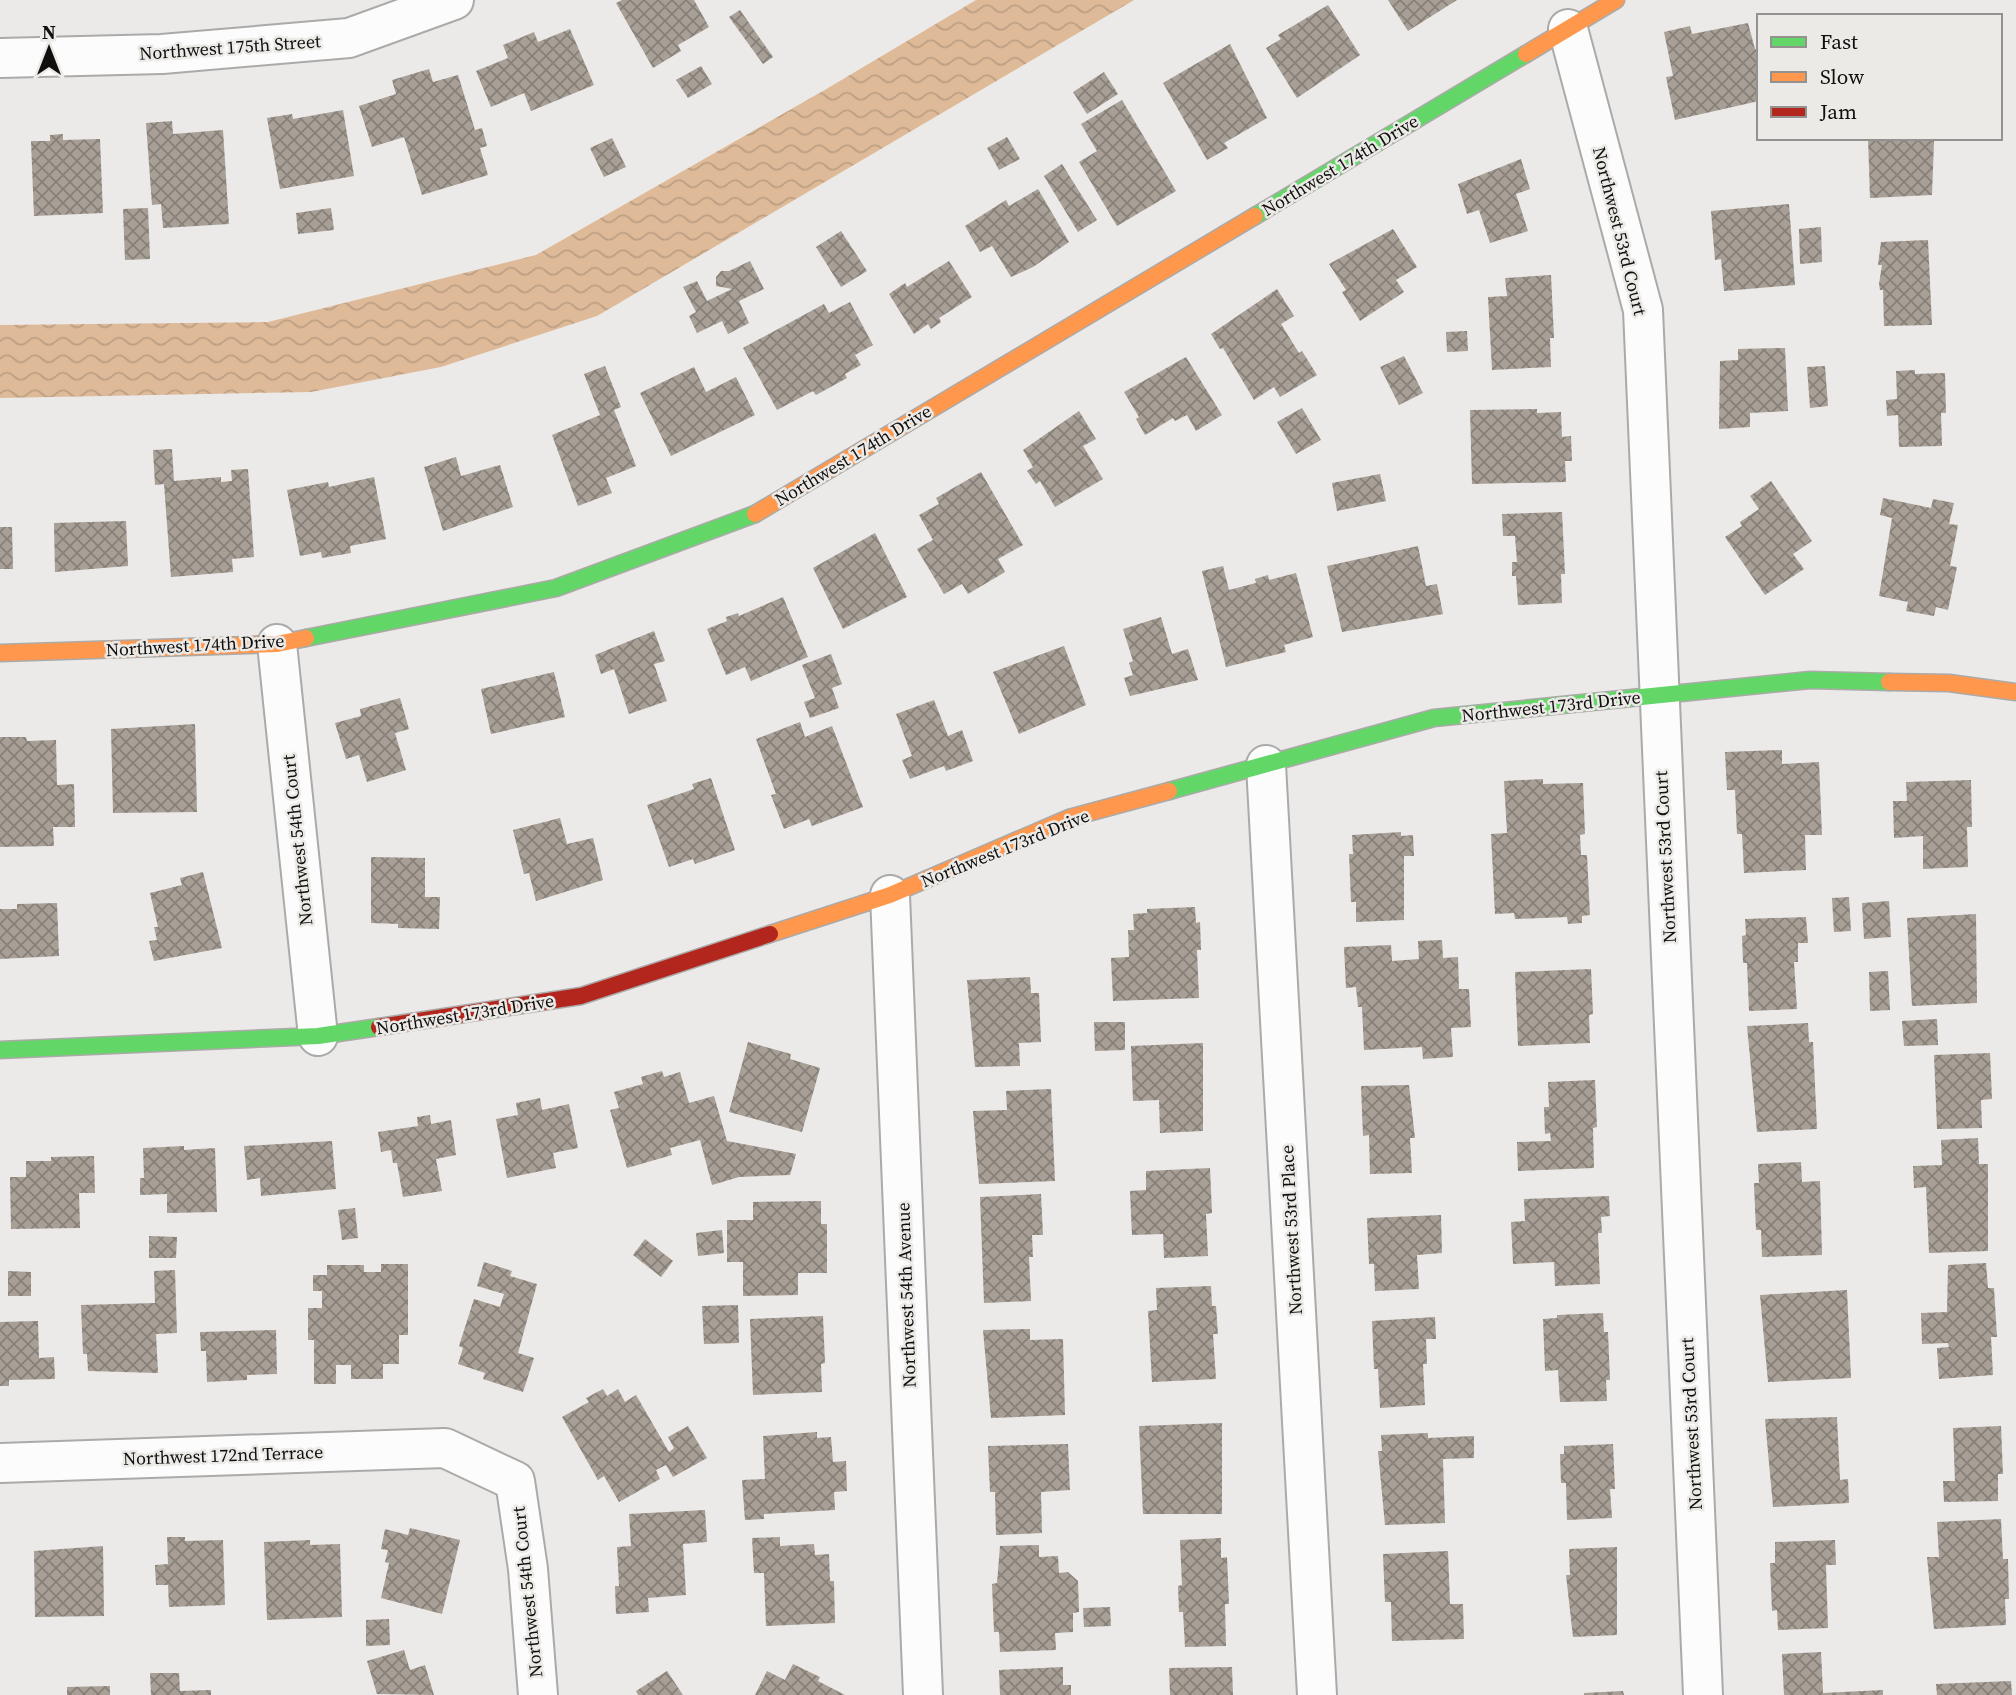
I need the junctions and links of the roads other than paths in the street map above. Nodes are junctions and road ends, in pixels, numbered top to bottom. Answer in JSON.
{"nodes":[{"id":1,"x":454,"y":0,"type":"edge"},
{"id":2,"x":1616,"y":0,"type":"edge"},
{"id":3,"x":1568,"y":29,"type":"junction"},
{"id":4,"x":0,"y":58,"type":"edge"},
{"id":5,"x":277,"y":644,"type":"junction"},
{"id":6,"x":0,"y":653,"type":"edge"},
{"id":7,"x":2016,"y":692,"type":"edge"},
{"id":8,"x":1658,"y":694,"type":"junction"},
{"id":9,"x":1266,"y":765,"type":"junction"},
{"id":10,"x":890,"y":895,"type":"junction"},
{"id":11,"x":318,"y":1036,"type":"junction"},
{"id":12,"x":0,"y":1050,"type":"edge"},
{"id":13,"x":445,"y":1448,"type":"joint"},
{"id":14,"x":0,"y":1463,"type":"edge"},
{"id":15,"x":538,"y":1695,"type":"edge"},
{"id":16,"x":923,"y":1695,"type":"edge"},
{"id":17,"x":1317,"y":1695,"type":"edge"},
{"id":18,"x":1703,"y":1695,"type":"edge"}],
"edges":[{"from":1,"to":4,"type":"street","name":"Northwest 175th Street"},
{"from":2,"to":3,"type":"street","name":"Northwest 174th Drive"},
{"from":3,"to":5,"type":"street","name":"Northwest 174th Drive"},
{"from":3,"to":8,"type":"street","name":"Northwest 53rd Court"},
{"from":5,"to":6,"type":"street","name":"Northwest 174th Drive"},
{"from":5,"to":11,"type":"street","name":"Northwest 54th Court"},
{"from":7,"to":8,"type":"street","name":"Northwest 173rd Drive"},
{"from":8,"to":9,"type":"street","name":"Northwest 173rd Drive"},
{"from":8,"to":18,"type":"street","name":"Northwest 53rd Court"},
{"from":9,"to":10,"type":"street","name":"Northwest 173rd Drive"},
{"from":9,"to":17,"type":"street","name":"Northwest 53rd Place"},
{"from":10,"to":11,"type":"street","name":"Northwest 173rd Drive"},
{"from":10,"to":16,"type":"street","name":"Northwest 54th Avenue"},
{"from":11,"to":12,"type":"street","name":"Northwest 173rd Drive"},
{"from":13,"to":14,"type":"street","name":"Northwest 172nd Terrace"},
{"from":13,"to":15,"type":"street","name":"Northwest 54th Court"}]}
